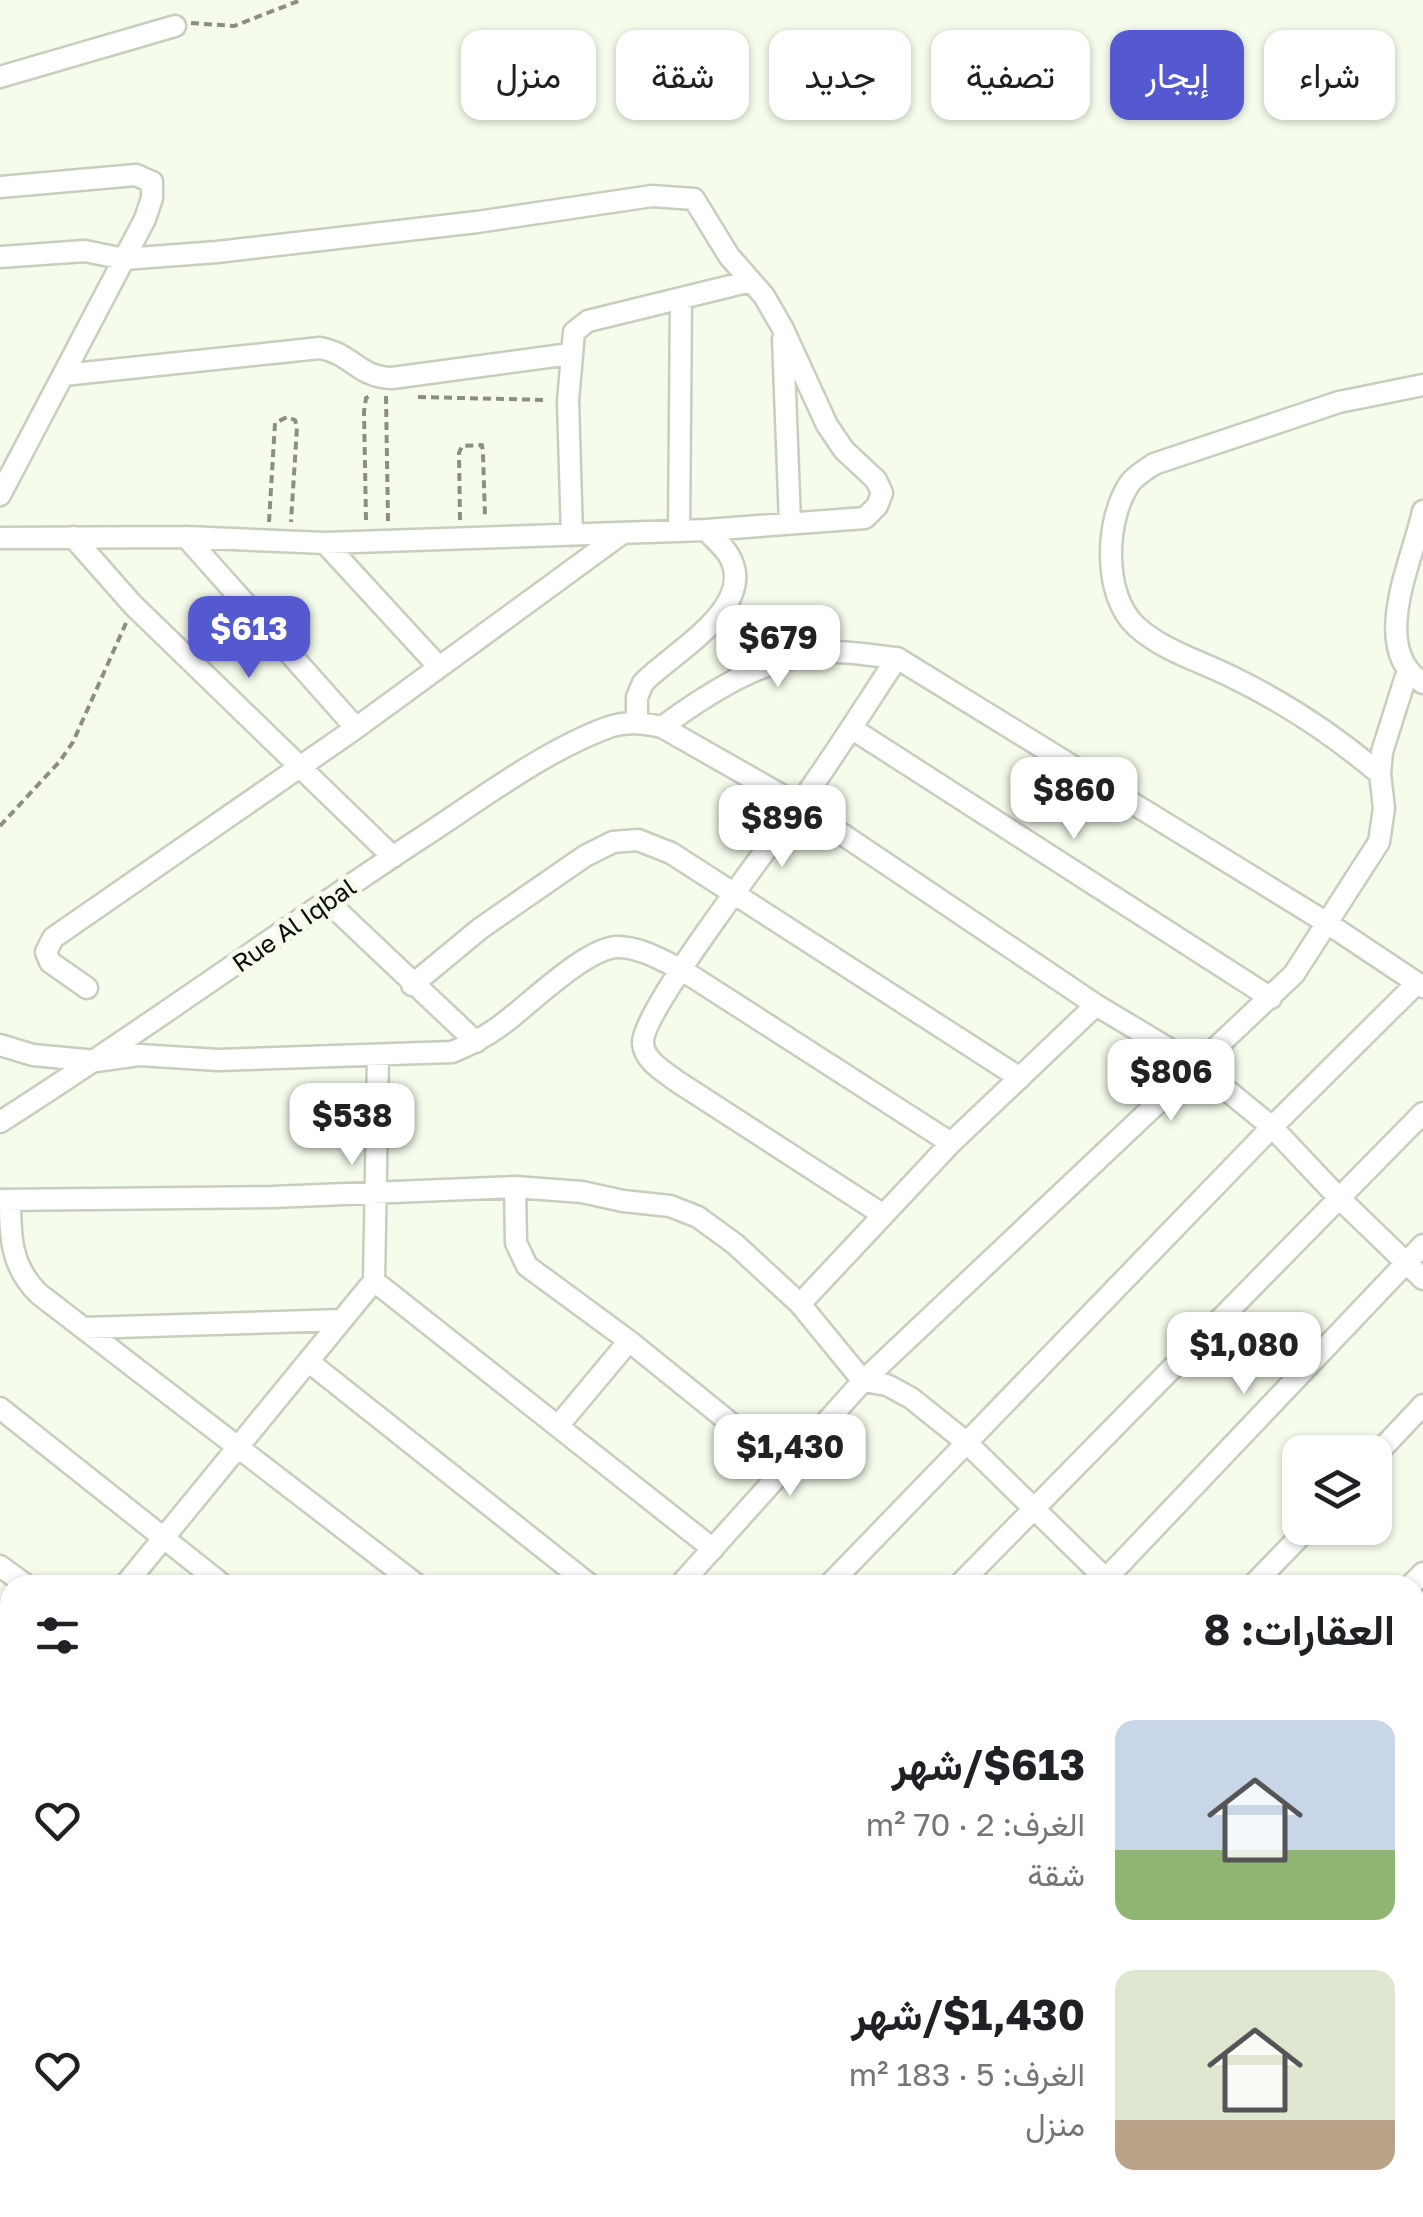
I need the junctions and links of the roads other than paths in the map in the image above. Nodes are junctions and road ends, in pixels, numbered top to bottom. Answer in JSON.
{"nodes":[{"id":1,"x":175,"y":26,"type":"road end"},
{"id":2,"x":0,"y":77,"type":"edge"},
{"id":3,"x":0,"y":187,"type":"edge"},
{"id":4,"x":0,"y":256,"type":"edge"},
{"id":5,"x":124,"y":258,"type":"junction"},
{"id":6,"x":750,"y":281,"type":"junction"},
{"id":7,"x":681,"y":299,"type":"junction"},
{"id":8,"x":782,"y":326,"type":"junction"},
{"id":9,"x":570,"y":354,"type":"junction"},
{"id":10,"x":64,"y":375,"type":"junction"},
{"id":11,"x":1423,"y":385,"type":"edge"},
{"id":12,"x":0,"y":495,"type":"edge"},
{"id":13,"x":1423,"y":511,"type":"edge"},
{"id":14,"x":790,"y":523,"type":"junction"},
{"id":15,"x":706,"y":530,"type":"junction"},
{"id":16,"x":680,"y":531,"type":"junction"},
{"id":17,"x":572,"y":535,"type":"junction"},
{"id":18,"x":620,"y":535,"type":"junction"},
{"id":19,"x":72,"y":537,"type":"junction"},
{"id":20,"x":186,"y":537,"type":"junction"},
{"id":21,"x":0,"y":538,"type":"edge"},
{"id":22,"x":325,"y":544,"type":"junction"},
{"id":23,"x":897,"y":658,"type":"junction"},
{"id":24,"x":439,"y":667,"type":"junction"},
{"id":25,"x":1415,"y":678,"type":"edge"},
{"id":26,"x":637,"y":722,"type":"junction"},
{"id":27,"x":662,"y":727,"type":"junction"},
{"id":28,"x":356,"y":728,"type":"junction"},
{"id":29,"x":851,"y":728,"type":"junction"},
{"id":30,"x":302,"y":766,"type":"junction"},
{"id":31,"x":1380,"y":774,"type":"junction"},
{"id":32,"x":799,"y":805,"type":"junction"},
{"id":33,"x":392,"y":857,"type":"junction"},
{"id":34,"x":734,"y":892,"type":"junction"},
{"id":35,"x":328,"y":902,"type":"junction"},
{"id":36,"x":1327,"y":923,"type":"junction"},
{"id":37,"x":682,"y":970,"type":"junction"},
{"id":38,"x":412,"y":985,"type":"junction"},
{"id":39,"x":1420,"y":985,"type":"edge"},
{"id":40,"x":88,"y":988,"type":"dead end"},
{"id":41,"x":1271,"y":998,"type":"junction"},
{"id":42,"x":1096,"y":1005,"type":"junction"},
{"id":43,"x":476,"y":1042,"type":"junction"},
{"id":44,"x":0,"y":1044,"type":"edge"},
{"id":45,"x":378,"y":1056,"type":"junction"},
{"id":46,"x":96,"y":1061,"type":"junction"},
{"id":47,"x":1196,"y":1066,"type":"junction"},
{"id":48,"x":1020,"y":1078,"type":"junction"},
{"id":49,"x":1423,"y":1112,"type":"edge"},
{"id":50,"x":0,"y":1122,"type":"edge"},
{"id":51,"x":1272,"y":1126,"type":"junction"},
{"id":52,"x":952,"y":1143,"type":"junction"},
{"id":53,"x":515,"y":1188,"type":"junction"},
{"id":54,"x":376,"y":1192,"type":"junction"},
{"id":55,"x":1338,"y":1197,"type":"junction"},
{"id":56,"x":5,"y":1200,"type":"edge"},
{"id":57,"x":882,"y":1214,"type":"junction"},
{"id":58,"x":1423,"y":1245,"type":"edge"},
{"id":59,"x":1406,"y":1262,"type":"junction"},
{"id":60,"x":1423,"y":1279,"type":"edge"},
{"id":61,"x":374,"y":1281,"type":"junction"},
{"id":62,"x":800,"y":1304,"type":"junction"},
{"id":63,"x":341,"y":1320,"type":"junction"},
{"id":64,"x":84,"y":1328,"type":"junction"},
{"id":65,"x":629,"y":1341,"type":"junction"},
{"id":66,"x":309,"y":1362,"type":"junction"},
{"id":67,"x":863,"y":1381,"type":"junction"},
{"id":68,"x":1423,"y":1405,"type":"edge"},
{"id":69,"x":0,"y":1408,"type":"edge"},
{"id":70,"x":558,"y":1426,"type":"junction"},
{"id":71,"x":1392,"y":1438,"type":"edge"},
{"id":72,"x":966,"y":1442,"type":"junction"},
{"id":73,"x":238,"y":1447,"type":"junction"},
{"id":74,"x":785,"y":1467,"type":"junction"},
{"id":75,"x":1034,"y":1509,"type":"junction"},
{"id":76,"x":162,"y":1538,"type":"junction"},
{"id":77,"x":1292,"y":1545,"type":"edge"},
{"id":78,"x":713,"y":1549,"type":"junction"},
{"id":79,"x":133,"y":1575,"type":"edge"},
{"id":80,"x":210,"y":1575,"type":"edge"},
{"id":81,"x":404,"y":1575,"type":"edge"},
{"id":82,"x":577,"y":1575,"type":"edge"},
{"id":83,"x":689,"y":1575,"type":"edge"},
{"id":84,"x":840,"y":1575,"type":"edge"},
{"id":85,"x":969,"y":1575,"type":"edge"},
{"id":86,"x":1098,"y":1575,"type":"edge"},
{"id":87,"x":1113,"y":1575,"type":"edge"},
{"id":88,"x":1263,"y":1575,"type":"edge"}],
"edges":[{"from":1,"to":2,"type":"street"},
{"from":3,"to":5,"type":"street"},
{"from":4,"to":5,"type":"street"},
{"from":5,"to":6,"type":"street"},
{"from":5,"to":10,"type":"street"},
{"from":6,"to":7,"type":"street"},
{"from":6,"to":8,"type":"street"},
{"from":7,"to":9,"type":"street"},
{"from":7,"to":16,"type":"street"},
{"from":8,"to":14,"type":"street"},
{"from":8,"to":14,"type":"street"},
{"from":9,"to":10,"type":"street"},
{"from":9,"to":17,"type":"street"},
{"from":10,"to":12,"type":"street"},
{"from":11,"to":31,"type":"street"},
{"from":13,"to":25,"type":"street"},
{"from":14,"to":15,"type":"street"},
{"from":15,"to":16,"type":"street"},
{"from":15,"to":26,"type":"street"},
{"from":16,"to":18,"type":"street"},
{"from":17,"to":18,"type":"street"},
{"from":17,"to":22,"type":"street"},
{"from":18,"to":24,"type":"street"},
{"from":19,"to":20,"type":"street"},
{"from":19,"to":21,"type":"street"},
{"from":19,"to":30,"type":"street"},
{"from":20,"to":22,"type":"street"},
{"from":20,"to":28,"type":"street"},
{"from":22,"to":24,"type":"street"},
{"from":23,"to":27,"type":"street"},
{"from":23,"to":29,"type":"street"},
{"from":23,"to":36,"type":"street"},
{"from":24,"to":28,"type":"street"},
{"from":25,"to":31,"type":"street"},
{"from":26,"to":27,"type":"street"},
{"from":26,"to":33,"type":"street","name":"Rue Al Iqbal"},
{"from":27,"to":32,"type":"street"},
{"from":28,"to":30,"type":"street"},
{"from":29,"to":32,"type":"street"},
{"from":29,"to":41,"type":"street"},
{"from":30,"to":33,"type":"street"},
{"from":30,"to":40,"type":"street"},
{"from":31,"to":36,"type":"street"},
{"from":32,"to":34,"type":"street"},
{"from":32,"to":42,"type":"street"},
{"from":33,"to":35,"type":"street","name":"Rue Al Iqbal"},
{"from":34,"to":37,"type":"street"},
{"from":34,"to":38,"type":"street"},
{"from":34,"to":48,"type":"street"},
{"from":35,"to":38,"type":"street"},
{"from":35,"to":46,"type":"street","name":"Rue Al Iqbal"},
{"from":36,"to":39,"type":"street"},
{"from":36,"to":41,"type":"street"},
{"from":37,"to":43,"type":"street"},
{"from":37,"to":52,"type":"street"},
{"from":37,"to":57,"type":"street"},
{"from":38,"to":43,"type":"street"},
{"from":39,"to":51,"type":"street"},
{"from":41,"to":47,"type":"street"},
{"from":42,"to":47,"type":"street"},
{"from":42,"to":48,"type":"street"},
{"from":43,"to":45,"type":"street"},
{"from":44,"to":46,"type":"street"},
{"from":45,"to":46,"type":"street"},
{"from":45,"to":54,"type":"street"},
{"from":46,"to":50,"type":"street","name":"Rue Al Iqbal"},
{"from":47,"to":51,"type":"street"},
{"from":47,"to":67,"type":"street"},
{"from":48,"to":52,"type":"street"},
{"from":49,"to":55,"type":"street"},
{"from":51,"to":55,"type":"street"},
{"from":51,"to":72,"type":"street"},
{"from":52,"to":57,"type":"street"},
{"from":53,"to":54,"type":"street"},
{"from":53,"to":62,"type":"street"},
{"from":53,"to":65,"type":"street"},
{"from":54,"to":56,"type":"street"},
{"from":54,"to":61,"type":"street"},
{"from":55,"to":59,"type":"street"},
{"from":55,"to":75,"type":"street"},
{"from":56,"to":64,"type":"street"},
{"from":57,"to":62,"type":"street"},
{"from":58,"to":59,"type":"street"},
{"from":59,"to":60,"type":"street"},
{"from":59,"to":87,"type":"street"},
{"from":61,"to":63,"type":"street"},
{"from":61,"to":70,"type":"street"},
{"from":62,"to":67,"type":"street"},
{"from":63,"to":64,"type":"street"},
{"from":63,"to":66,"type":"street"},
{"from":64,"to":73,"type":"street"},
{"from":65,"to":70,"type":"street"},
{"from":65,"to":74,"type":"street"},
{"from":66,"to":73,"type":"street"},
{"from":66,"to":82,"type":"street"},
{"from":67,"to":72,"type":"street"},
{"from":67,"to":74,"type":"street"},
{"from":68,"to":71,"type":"street"},
{"from":69,"to":76,"type":"street"},
{"from":70,"to":78,"type":"street"},
{"from":72,"to":75,"type":"street"},
{"from":72,"to":84,"type":"street"},
{"from":73,"to":76,"type":"street"},
{"from":73,"to":81,"type":"street"},
{"from":74,"to":78,"type":"street"},
{"from":75,"to":85,"type":"street"},
{"from":75,"to":86,"type":"street"},
{"from":76,"to":79,"type":"street"},
{"from":76,"to":80,"type":"street"},
{"from":77,"to":88,"type":"street"},
{"from":78,"to":83,"type":"street"}]}
